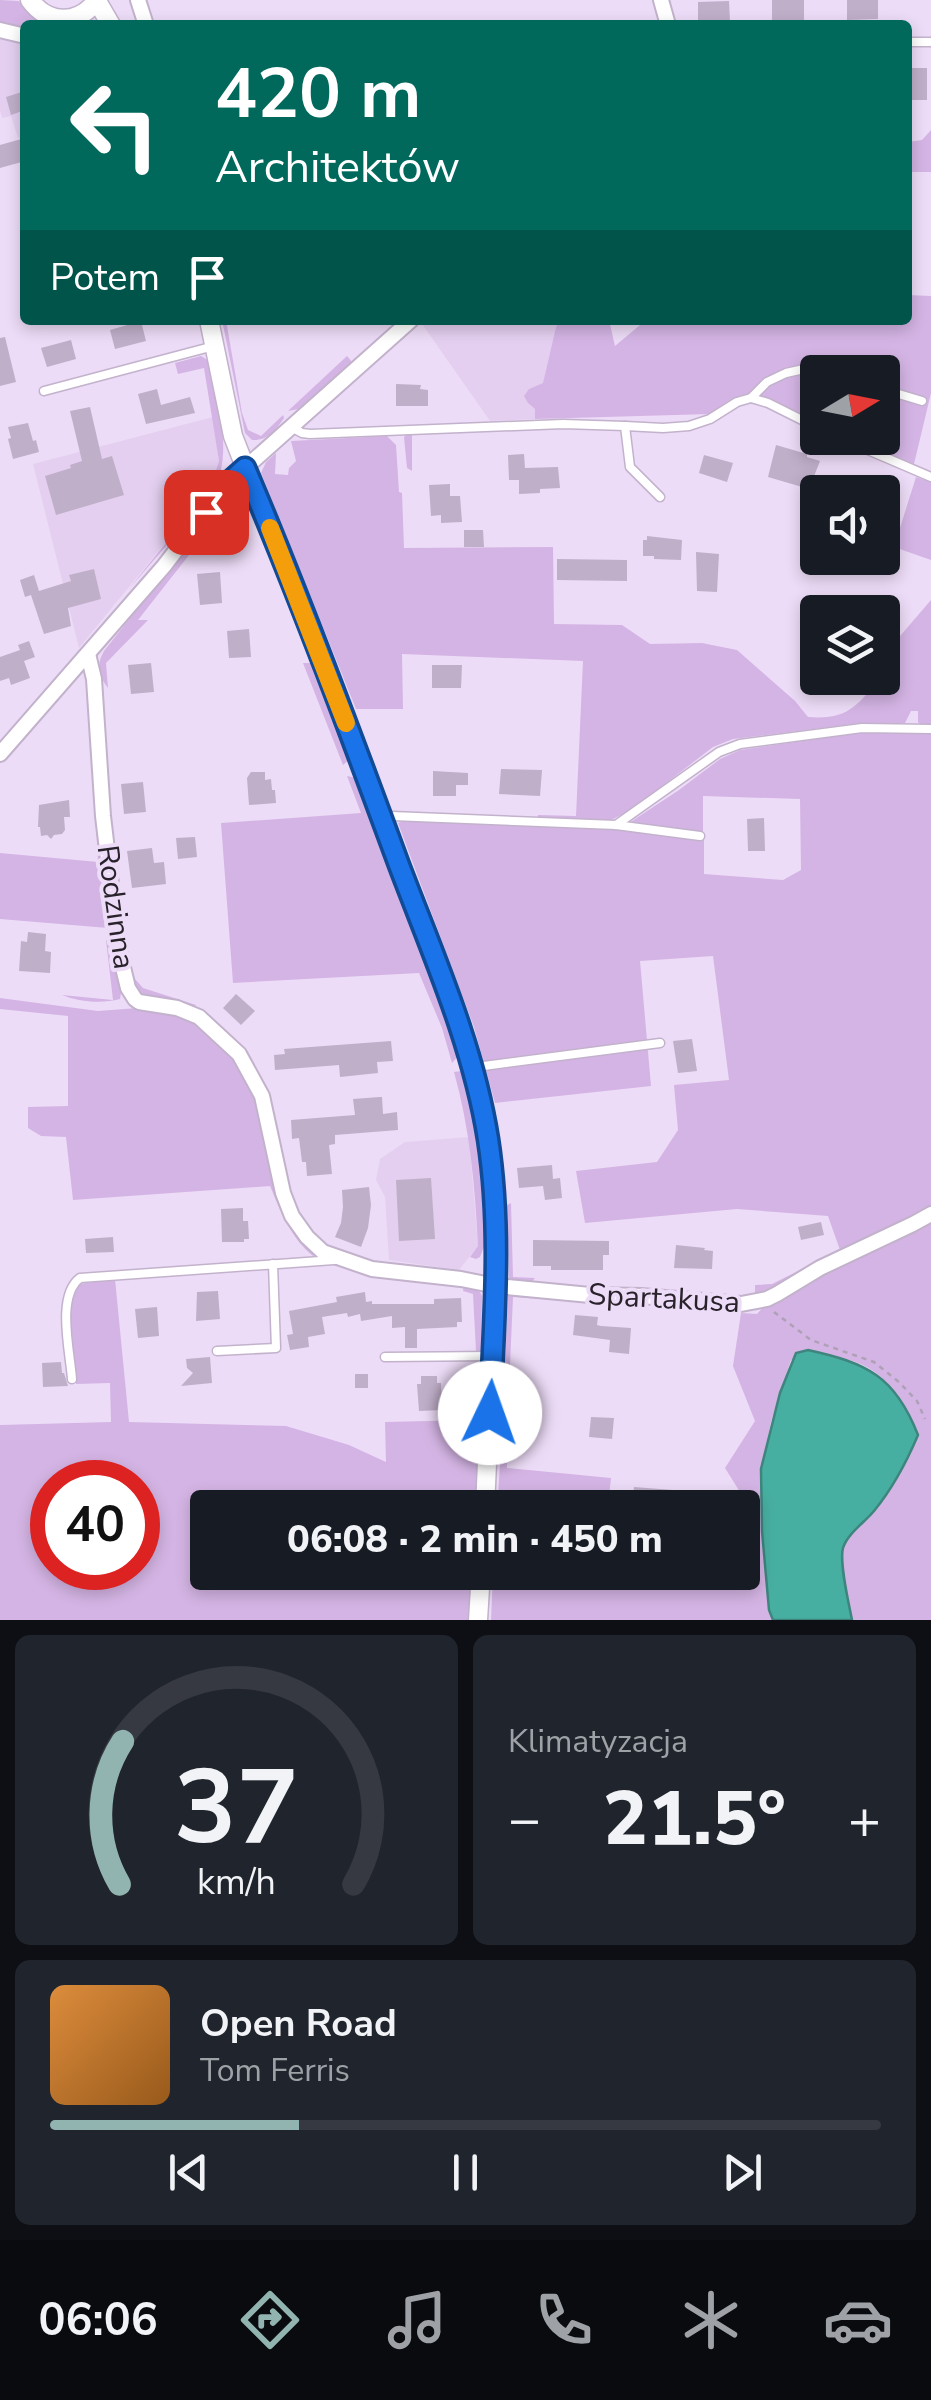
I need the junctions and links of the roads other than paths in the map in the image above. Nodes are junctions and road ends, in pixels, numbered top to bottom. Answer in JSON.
{"nodes":[{"id":1,"x":30,"y":0,"type":"edge"},
{"id":2,"x":97,"y":0,"type":"edge"},
{"id":3,"x":66,"y":20,"type":"edge"},
{"id":4,"x":81,"y":20,"type":"edge"},
{"id":5,"x":210,"y":325,"type":"edge"},
{"id":6,"x":405,"y":325,"type":"edge"},
{"id":7,"x":214,"y":346,"type":"junction"},
{"id":8,"x":800,"y":370,"type":"edge"},
{"id":9,"x":44,"y":391,"type":"dead end"},
{"id":10,"x":900,"y":394,"type":"edge"},
{"id":11,"x":751,"y":398,"type":"junction"},
{"id":12,"x":922,"y":401,"type":"dead end"},
{"id":13,"x":800,"y":419,"type":"edge"},
{"id":14,"x":625,"y":426,"type":"junction"},
{"id":15,"x":291,"y":427,"type":"junction"},
{"id":16,"x":880,"y":455,"type":"edge"},
{"id":17,"x":245,"y":468,"type":"junction"},
{"id":18,"x":931,"y":477,"type":"edge"},
{"id":19,"x":660,"y":497,"type":"dead end"},
{"id":20,"x":88,"y":654,"type":"junction"},
{"id":21,"x":914,"y":717,"type":"dead end"},
{"id":22,"x":911,"y":728,"type":"junction"},
{"id":23,"x":931,"y":728,"type":"edge"},
{"id":24,"x":0,"y":754,"type":"edge"},
{"id":25,"x":382,"y":818,"type":"junction"},
{"id":26,"x":616,"y":826,"type":"junction"},
{"id":27,"x":700,"y":836,"type":"dead end"},
{"id":28,"x":660,"y":1043,"type":"dead end"},
{"id":29,"x":474,"y":1068,"type":"junction"},
{"id":30,"x":931,"y":1214,"type":"edge"},
{"id":31,"x":339,"y":1260,"type":"junction"},
{"id":32,"x":273,"y":1264,"type":"junction"},
{"id":33,"x":496,"y":1286,"type":"junction"},
{"id":34,"x":217,"y":1351,"type":"dead end"},
{"id":35,"x":493,"y":1356,"type":"junction"},
{"id":36,"x":385,"y":1357,"type":"dead end"},
{"id":37,"x":72,"y":1379,"type":"dead end"},
{"id":38,"x":486,"y":1490,"type":"edge"},
{"id":39,"x":480,"y":1590,"type":"edge"},
{"id":40,"x":478,"y":1620,"type":"edge"}],
"edges":[{"from":1,"to":3,"type":"street"},
{"from":2,"to":4,"type":"street"},
{"from":5,"to":7,"type":"street"},
{"from":6,"to":15,"type":"street"},
{"from":7,"to":9,"type":"lane"},
{"from":7,"to":17,"type":"street"},
{"from":8,"to":11,"type":"lane"},
{"from":10,"to":12,"type":"lane"},
{"from":11,"to":13,"type":"lane"},
{"from":11,"to":14,"type":"lane"},
{"from":14,"to":15,"type":"lane"},
{"from":14,"to":19,"type":"lane"},
{"from":15,"to":17,"type":"street"},
{"from":16,"to":18,"type":"lane"},
{"from":17,"to":20,"type":"street"},
{"from":17,"to":25,"type":"street"},
{"from":20,"to":24,"type":"street"},
{"from":20,"to":31,"type":"street","name":"Rodzinna"},
{"from":21,"to":22,"type":"lane"},
{"from":22,"to":23,"type":"lane"},
{"from":22,"to":26,"type":"lane"},
{"from":25,"to":26,"type":"lane"},
{"from":25,"to":29,"type":"street"},
{"from":26,"to":27,"type":"lane"},
{"from":28,"to":29,"type":"lane"},
{"from":29,"to":33,"type":"street"},
{"from":30,"to":33,"type":"street","name":"Spartakusa"},
{"from":31,"to":32,"type":"lane"},
{"from":31,"to":33,"type":"street","name":"Rodzinna"},
{"from":32,"to":34,"type":"lane"},
{"from":32,"to":37,"type":"lane"},
{"from":33,"to":35,"type":"street"},
{"from":35,"to":36,"type":"lane"},
{"from":35,"to":38,"type":"street"},
{"from":39,"to":40,"type":"street"}]}
